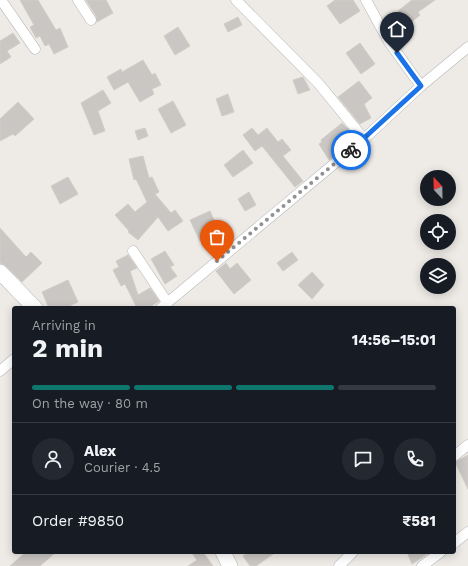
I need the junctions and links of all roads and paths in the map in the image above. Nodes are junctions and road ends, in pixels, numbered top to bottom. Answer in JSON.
{"nodes":[{"id":1,"x":1,"y":0,"type":"edge"},
{"id":2,"x":78,"y":0,"type":"edge"},
{"id":3,"x":236,"y":0,"type":"edge"},
{"id":4,"x":366,"y":0,"type":"edge"},
{"id":5,"x":91,"y":20,"type":"dead end"},
{"id":6,"x":468,"y":47,"type":"edge"},
{"id":7,"x":35,"y":49,"type":"dead end"},
{"id":8,"x":421,"y":86,"type":"junction"},
{"id":9,"x":364,"y":139,"type":"junction"},
{"id":10,"x":133,"y":251,"type":"dead end"},
{"id":11,"x":0,"y":272,"type":"edge"},
{"id":12,"x":164,"y":305,"type":"edge"},
{"id":13,"x":33,"y":306,"type":"edge"},
{"id":14,"x":12,"y":361,"type":"edge"},
{"id":15,"x":0,"y":371,"type":"edge"},
{"id":16,"x":468,"y":445,"type":"edge"},
{"id":17,"x":456,"y":454,"type":"edge"},
{"id":18,"x":468,"y":532,"type":"edge"},
{"id":19,"x":456,"y":541,"type":"edge"},
{"id":20,"x":224,"y":554,"type":"edge"},
{"id":21,"x":352,"y":554,"type":"edge"},
{"id":22,"x":438,"y":554,"type":"edge"},
{"id":23,"x":230,"y":566,"type":"edge"},
{"id":24,"x":339,"y":566,"type":"edge"},
{"id":25,"x":422,"y":566,"type":"edge"}],
"edges":[{"from":1,"to":7,"type":"street"},
{"from":2,"to":5,"type":"street"},
{"from":3,"to":9,"type":"street"},
{"from":4,"to":8,"type":"street"},
{"from":6,"to":8,"type":"street"},
{"from":8,"to":9,"type":"street"},
{"from":9,"to":12,"type":"street"},
{"from":10,"to":12,"type":"street"},
{"from":11,"to":13,"type":"main road"},
{"from":14,"to":15,"type":"street"},
{"from":16,"to":17,"type":"street"},
{"from":18,"to":19,"type":"street"},
{"from":20,"to":23,"type":"main road"},
{"from":21,"to":24,"type":"street"},
{"from":22,"to":25,"type":"street"}]}
